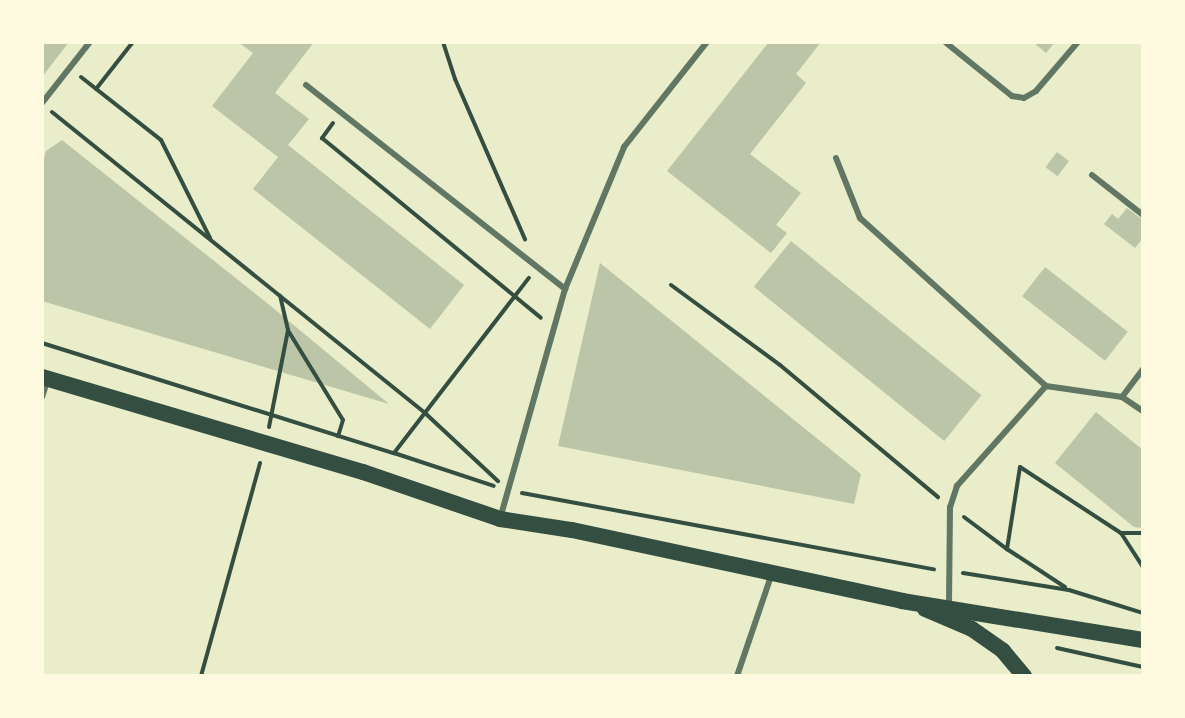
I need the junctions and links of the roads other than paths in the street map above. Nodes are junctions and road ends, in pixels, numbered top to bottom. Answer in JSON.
{"nodes":[{"id":1,"x":90,"y":42,"type":"edge"},
{"id":2,"x":707,"y":42,"type":"edge"},
{"id":3,"x":945,"y":42,"type":"edge"},
{"id":4,"x":1078,"y":42,"type":"edge"},
{"id":5,"x":306,"y":85,"type":"dead end"},
{"id":6,"x":42,"y":104,"type":"edge"},
{"id":7,"x":836,"y":158,"type":"dead end"},
{"id":8,"x":1092,"y":175,"type":"dead end"},
{"id":9,"x":1143,"y":215,"type":"edge"},
{"id":10,"x":565,"y":289,"type":"junction"},
{"id":11,"x":1143,"y":369,"type":"edge"},
{"id":12,"x":45,"y":378,"type":"edge"},
{"id":13,"x":1046,"y":386,"type":"junction"},
{"id":14,"x":42,"y":397,"type":"edge"},
{"id":15,"x":1122,"y":397,"type":"junction"},
{"id":16,"x":1143,"y":411,"type":"edge"},
{"id":17,"x":500,"y":519,"type":"junction"},
{"id":18,"x":772,"y":573,"type":"junction"},
{"id":19,"x":907,"y":601,"type":"junction"},
{"id":20,"x":949,"y":606,"type":"junction"},
{"id":21,"x":1143,"y":640,"type":"edge"},
{"id":22,"x":737,"y":676,"type":"edge"},
{"id":23,"x":1024,"y":676,"type":"edge"}],
"edges":[{"from":1,"to":6,"type":"lane"},
{"from":2,"to":10,"type":"lane"},
{"from":3,"to":4,"type":"lane"},
{"from":5,"to":10,"type":"lane"},
{"from":7,"to":13,"type":"lane"},
{"from":8,"to":9,"type":"lane"},
{"from":10,"to":17,"type":"lane"},
{"from":11,"to":15,"type":"lane"},
{"from":12,"to":14,"type":"lane"},
{"from":12,"to":17,"type":"main road"},
{"from":13,"to":15,"type":"lane"},
{"from":13,"to":20,"type":"lane"},
{"from":15,"to":16,"type":"lane"},
{"from":17,"to":18,"type":"main road"},
{"from":18,"to":19,"type":"main road"},
{"from":18,"to":22,"type":"lane"},
{"from":19,"to":20,"type":"main road"},
{"from":19,"to":23,"type":"main road"},
{"from":20,"to":21,"type":"main road"}]}
